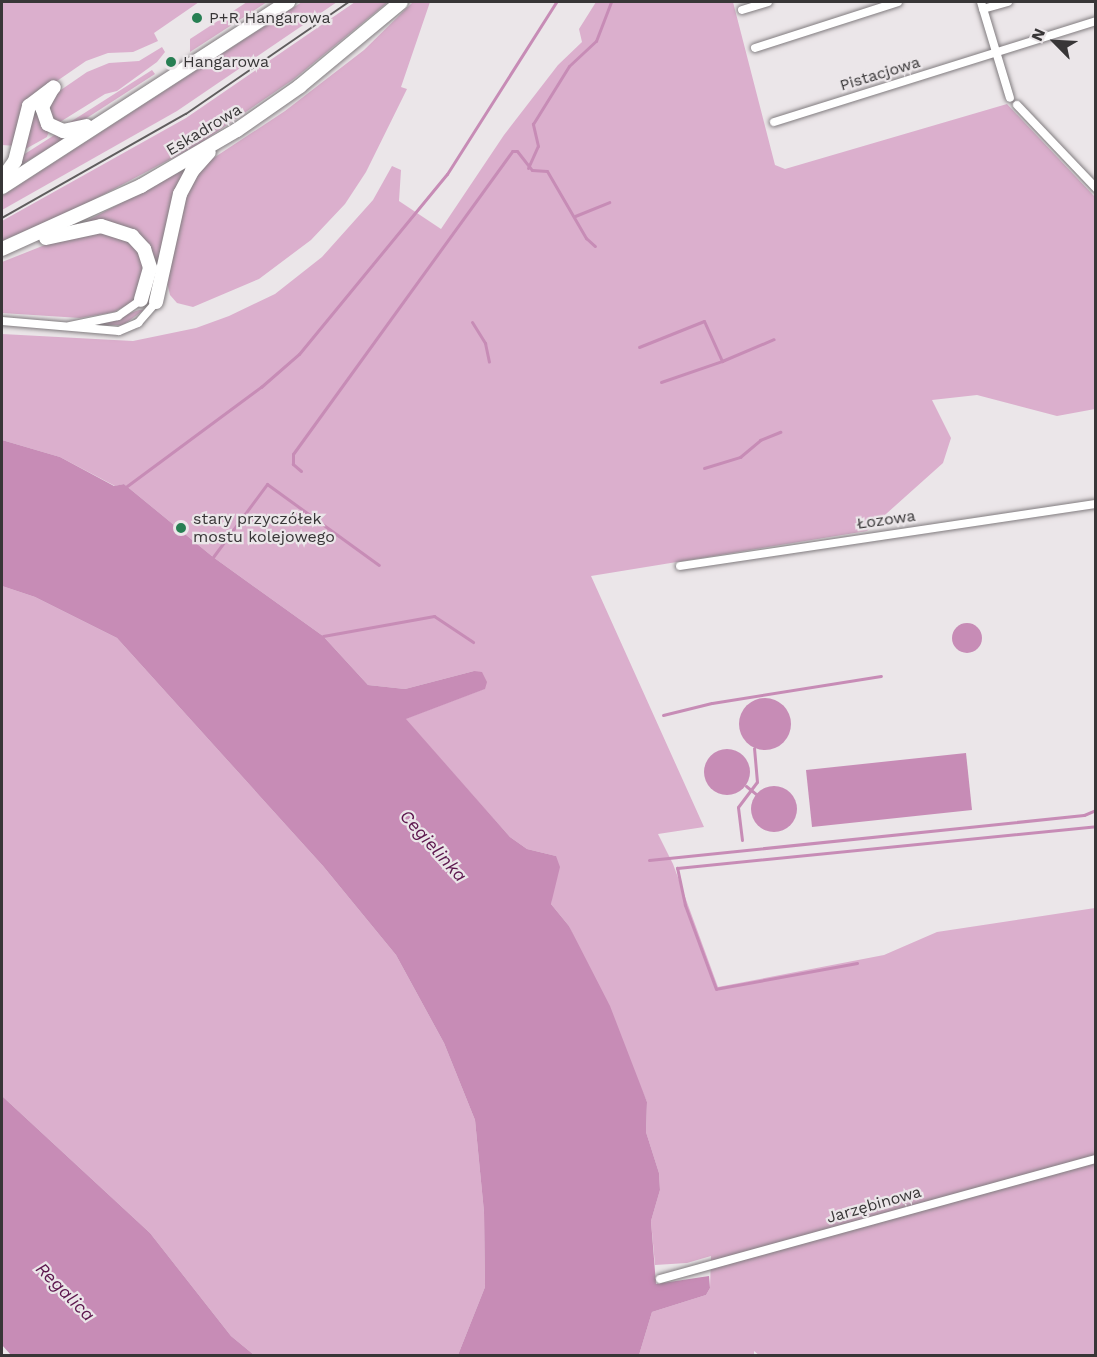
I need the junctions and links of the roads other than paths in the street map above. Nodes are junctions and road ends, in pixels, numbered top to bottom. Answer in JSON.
{"nodes":[{"id":1,"x":288,"y":2,"type":"edge"},
{"id":2,"x":401,"y":2,"type":"edge"},
{"id":3,"x":768,"y":2,"type":"edge"},
{"id":4,"x":898,"y":2,"type":"edge"},
{"id":5,"x":1008,"y":2,"type":"edge"},
{"id":6,"x":982,"y":5,"type":"edge"},
{"id":7,"x":742,"y":10,"type":"dead end"},
{"id":8,"x":1095,"y":21,"type":"edge"},
{"id":9,"x":755,"y":48,"type":"dead end"},
{"id":10,"x":995,"y":53,"type":"junction"},
{"id":11,"x":1010,"y":98,"type":"dead end"},
{"id":12,"x":1017,"y":105,"type":"dead end"},
{"id":13,"x":103,"y":121,"type":"junction"},
{"id":14,"x":774,"y":122,"type":"dead end"},
{"id":15,"x":237,"y":130,"type":"junction"},
{"id":16,"x":2,"y":179,"type":"edge"},
{"id":17,"x":2,"y":186,"type":"edge"},
{"id":18,"x":1095,"y":188,"type":"edge"},
{"id":19,"x":2,"y":251,"type":"edge"},
{"id":20,"x":141,"y":300,"type":"joint"},
{"id":21,"x":156,"y":302,"type":"joint"},
{"id":22,"x":2,"y":321,"type":"edge"},
{"id":23,"x":70,"y":327,"type":"junction"},
{"id":24,"x":1095,"y":504,"type":"edge"},
{"id":25,"x":680,"y":566,"type":"dead end"},
{"id":26,"x":1095,"y":1159,"type":"edge"},
{"id":27,"x":660,"y":1279,"type":"dead end"}],
"edges":[{"from":1,"to":13,"type":"main road"},
{"from":2,"to":15,"type":"main road","name":"Eskadrowa"},
{"from":3,"to":7,"type":"street"},
{"from":4,"to":9,"type":"street"},
{"from":5,"to":6,"type":"street"},
{"from":6,"to":10,"type":"street"},
{"from":8,"to":10,"type":"street","name":"Pistacjowa"},
{"from":10,"to":11,"type":"street"},
{"from":10,"to":14,"type":"street","name":"Pistacjowa"},
{"from":12,"to":18,"type":"street"},
{"from":13,"to":16,"type":"main road"},
{"from":13,"to":17,"type":"main road"},
{"from":15,"to":19,"type":"main road","name":"Eskadrowa"},
{"from":15,"to":21,"type":"main road"},
{"from":19,"to":20,"type":"main road"},
{"from":20,"to":23,"type":"street"},
{"from":21,"to":23,"type":"street"},
{"from":22,"to":23,"type":"street"},
{"from":24,"to":25,"type":"street","name":"Łozowa"},
{"from":26,"to":27,"type":"street","name":"Jarzębinowa"}]}
